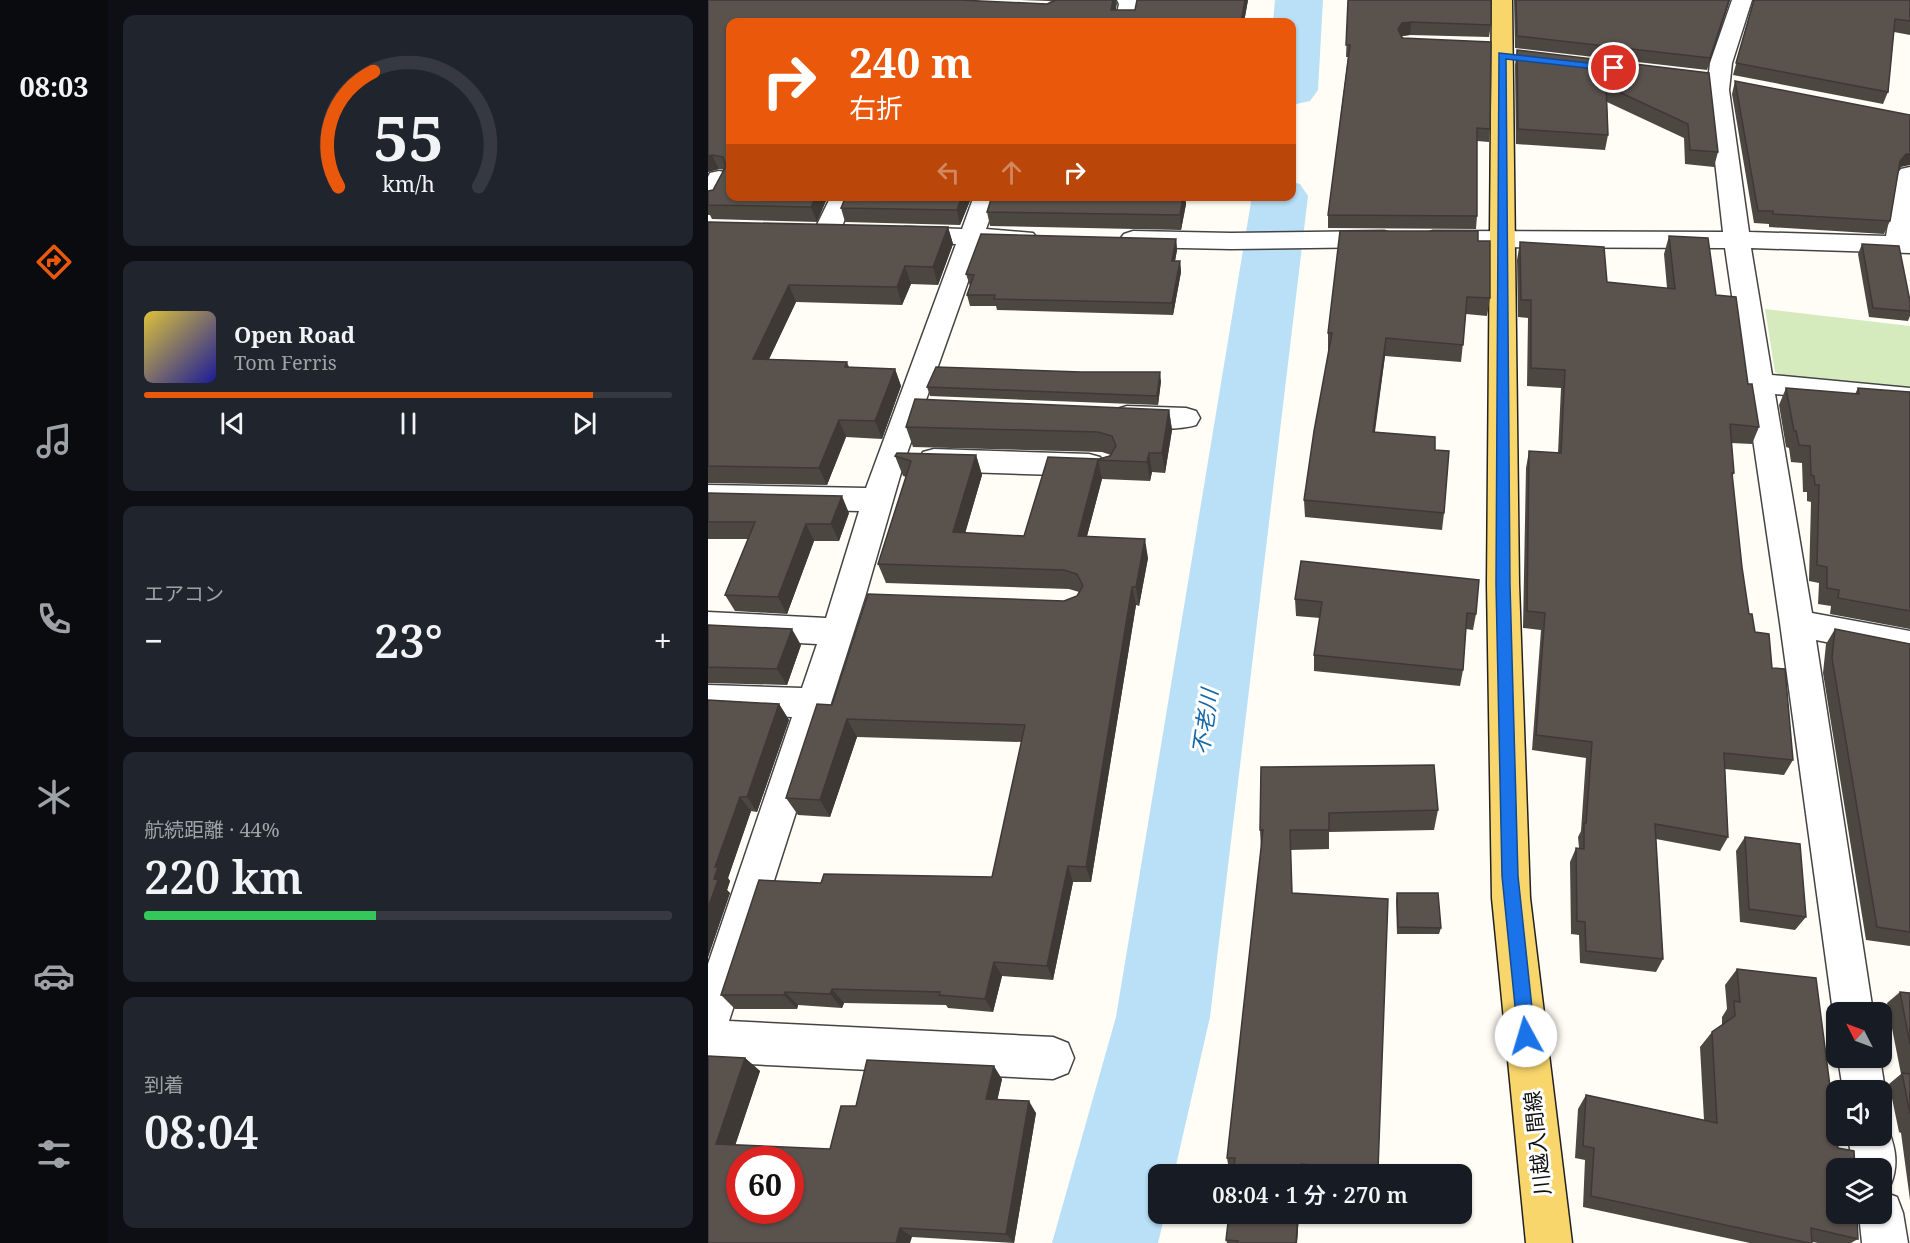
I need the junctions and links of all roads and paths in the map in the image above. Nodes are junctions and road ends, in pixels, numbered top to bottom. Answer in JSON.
{"nodes":[{"id":1,"x":1127,"y":0,"type":"edge"},
{"id":2,"x":1502,"y":0,"type":"edge"},
{"id":3,"x":1742,"y":0,"type":"edge"},
{"id":4,"x":1126,"y":18,"type":"edge"},
{"id":5,"x":1909,"y":174,"type":"edge"},
{"id":6,"x":841,"y":201,"type":"edge"},
{"id":7,"x":984,"y":201,"type":"edge"},
{"id":8,"x":826,"y":233,"type":"edge"},
{"id":9,"x":882,"y":234,"type":"edge"},
{"id":10,"x":972,"y":237,"type":"junction"},
{"id":11,"x":1050,"y":238,"type":"edge"},
{"id":12,"x":1107,"y":239,"type":"edge"},
{"id":13,"x":1503,"y":240,"type":"junction"},
{"id":14,"x":1737,"y":240,"type":"junction"},
{"id":15,"x":1903,"y":245,"type":"edge"},
{"id":16,"x":1759,"y":383,"type":"junction"},
{"id":17,"x":1910,"y":398,"type":"edge"},
{"id":18,"x":1105,"y":415,"type":"edge"},
{"id":19,"x":1186,"y":418,"type":"dead end"},
{"id":20,"x":890,"y":459,"type":"junction"},
{"id":21,"x":1102,"y":465,"type":"dead end"},
{"id":22,"x":708,"y":496,"type":"edge"},
{"id":23,"x":877,"y":500,"type":"junction"},
{"id":24,"x":849,"y":597,"type":"junction"},
{"id":25,"x":883,"y":598,"type":"edge"},
{"id":26,"x":1797,"y":623,"type":"junction"},
{"id":27,"x":708,"y":625,"type":"edge"},
{"id":28,"x":837,"y":632,"type":"junction"},
{"id":29,"x":1910,"y":645,"type":"edge"},
{"id":30,"x":708,"y":699,"type":"edge"},
{"id":31,"x":812,"y":703,"type":"junction"},
{"id":32,"x":723,"y":931,"type":"edge"},
{"id":33,"x":1852,"y":1002,"type":"edge"},
{"id":34,"x":708,"y":1024,"type":"edge"},
{"id":35,"x":708,"y":1041,"type":"edge"},
{"id":36,"x":1053,"y":1058,"type":"dead end"},
{"id":37,"x":1882,"y":1224,"type":"edge"},
{"id":38,"x":1549,"y":1243,"type":"edge"},
{"id":39,"x":1885,"y":1243,"type":"edge"}],
"edges":[{"from":1,"to":4,"type":"street"},
{"from":2,"to":13,"type":"main road","name":"川越入間線"},
{"from":3,"to":14,"type":"street"},
{"from":5,"to":15,"type":"street"},
{"from":6,"to":8,"type":"street"},
{"from":7,"to":10,"type":"street"},
{"from":9,"to":10,"type":"street"},
{"from":10,"to":11,"type":"street"},
{"from":10,"to":20,"type":"street"},
{"from":12,"to":13,"type":"street"},
{"from":13,"to":14,"type":"street"},
{"from":13,"to":38,"type":"main road","name":"川越入間線"},
{"from":14,"to":15,"type":"street"},
{"from":14,"to":16,"type":"street"},
{"from":16,"to":17,"type":"street"},
{"from":16,"to":26,"type":"street"},
{"from":18,"to":19,"type":"street"},
{"from":20,"to":21,"type":"street"},
{"from":20,"to":23,"type":"street"},
{"from":22,"to":23,"type":"street"},
{"from":23,"to":24,"type":"street"},
{"from":24,"to":25,"type":"street"},
{"from":24,"to":28,"type":"street"},
{"from":26,"to":29,"type":"street"},
{"from":26,"to":33,"type":"street"},
{"from":27,"to":28,"type":"street"},
{"from":28,"to":31,"type":"street"},
{"from":30,"to":31,"type":"street"},
{"from":31,"to":32,"type":"street"},
{"from":32,"to":34,"type":"street"},
{"from":35,"to":36,"type":"street"},
{"from":37,"to":39,"type":"street"}]}
